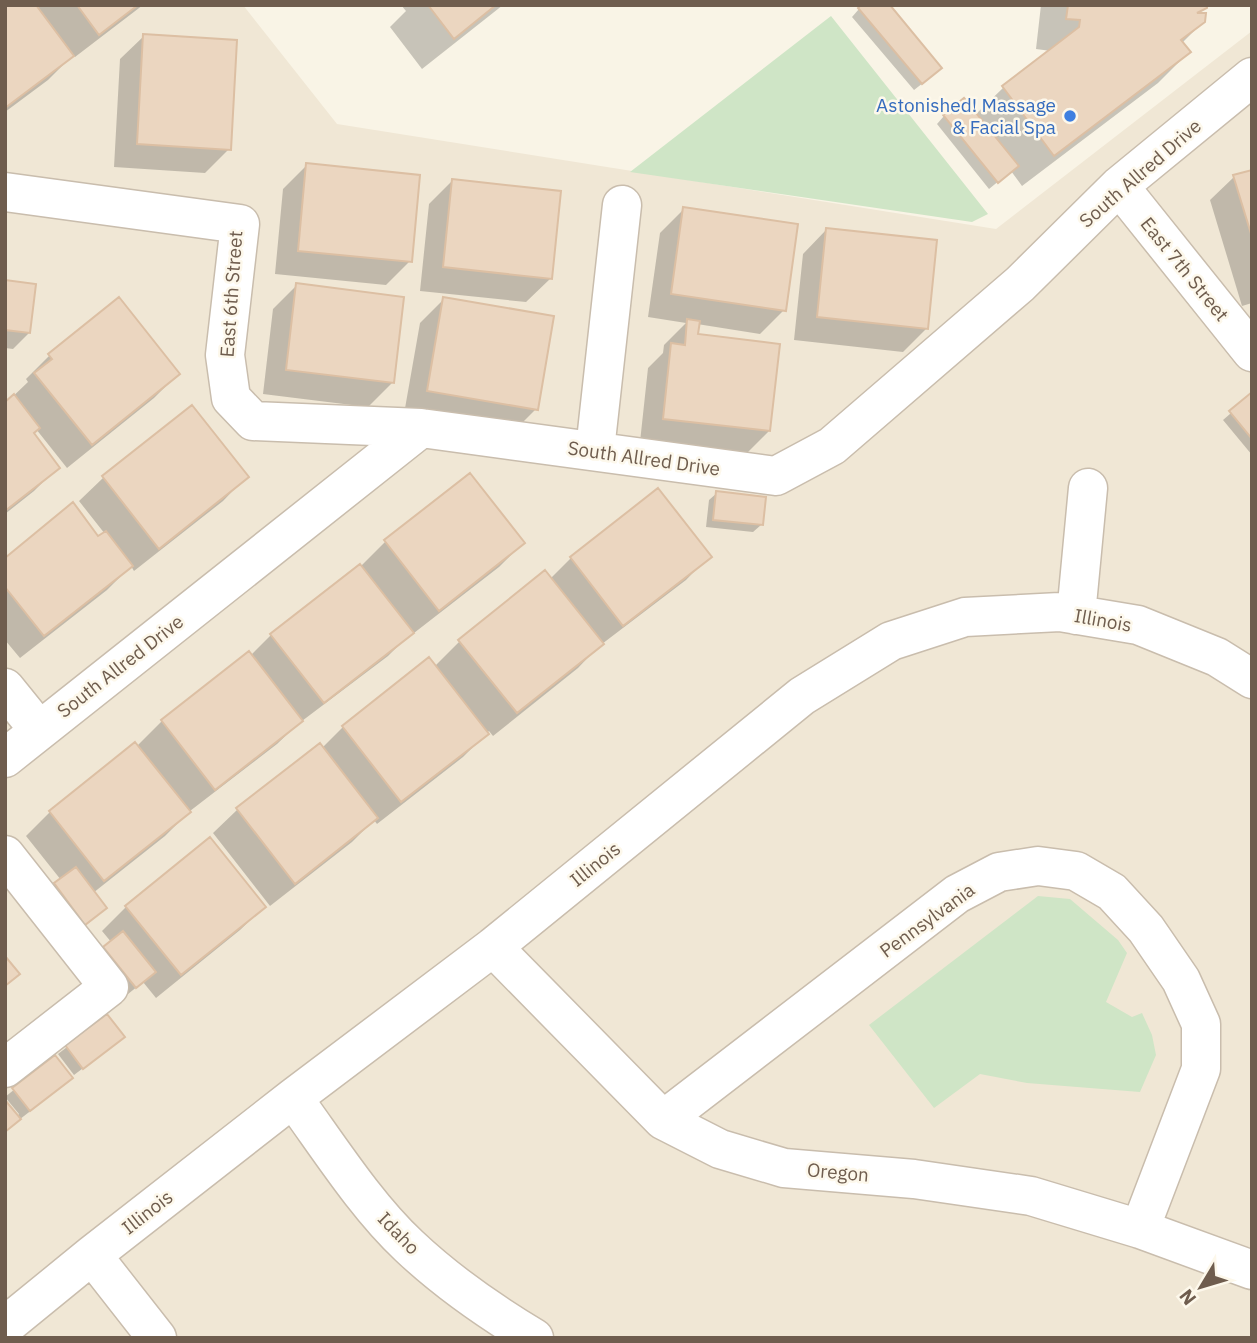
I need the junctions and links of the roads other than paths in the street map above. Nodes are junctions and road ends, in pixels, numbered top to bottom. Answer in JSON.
{"nodes":[{"id":1,"x":1252,"y":77,"type":"edge"},
{"id":2,"x":1119,"y":186,"type":"junction"},
{"id":3,"x":5,"y":192,"type":"edge"},
{"id":4,"x":622,"y":205,"type":"dead end"},
{"id":5,"x":1252,"y":352,"type":"edge"},
{"id":6,"x":421,"y":428,"type":"junction"},
{"id":7,"x":595,"y":450,"type":"junction"},
{"id":8,"x":1088,"y":488,"type":"dead end"},
{"id":9,"x":1076,"y":615,"type":"junction"},
{"id":10,"x":1252,"y":678,"type":"edge"},
{"id":11,"x":5,"y":688,"type":"edge"},
{"id":12,"x":39,"y":730,"type":"junction"},
{"id":13,"x":5,"y":758,"type":"edge"},
{"id":14,"x":5,"y":855,"type":"edge"},
{"id":15,"x":493,"y":947,"type":"junction"},
{"id":16,"x":5,"y":1068,"type":"edge"},
{"id":17,"x":293,"y":1098,"type":"junction"},
{"id":18,"x":663,"y":1120,"type":"junction"},
{"id":19,"x":1140,"y":1229,"type":"junction"},
{"id":20,"x":92,"y":1255,"type":"junction"},
{"id":21,"x":1252,"y":1270,"type":"edge"},
{"id":22,"x":5,"y":1326,"type":"edge"},
{"id":23,"x":157,"y":1338,"type":"edge"},
{"id":24,"x":534,"y":1338,"type":"edge"}],
"edges":[{"from":1,"to":2,"type":"street","name":"South Allred Drive"},
{"from":2,"to":5,"type":"street","name":"East 7th Street"},
{"from":2,"to":7,"type":"street","name":"South Allred Drive"},
{"from":3,"to":6,"type":"street","name":"East 6th Street"},
{"from":4,"to":7,"type":"street"},
{"from":6,"to":7,"type":"street","name":"South Allred Drive"},
{"from":6,"to":12,"type":"street","name":"South Allred Drive"},
{"from":8,"to":9,"type":"street"},
{"from":9,"to":10,"type":"street","name":"Illinois"},
{"from":9,"to":15,"type":"street","name":"Illinois"},
{"from":11,"to":12,"type":"street"},
{"from":12,"to":13,"type":"street","name":"South Allred Drive"},
{"from":14,"to":16,"type":"street"},
{"from":15,"to":17,"type":"street","name":"Illinois"},
{"from":15,"to":18,"type":"street","name":"Oregon"},
{"from":17,"to":20,"type":"street","name":"Illinois"},
{"from":17,"to":24,"type":"street","name":"Idaho"},
{"from":18,"to":19,"type":"street","name":"Oregon"},
{"from":18,"to":19,"type":"street","name":"Pennsylvania"},
{"from":19,"to":21,"type":"street","name":"Oregon"},
{"from":20,"to":22,"type":"street","name":"Illinois"},
{"from":20,"to":23,"type":"street"}]}
